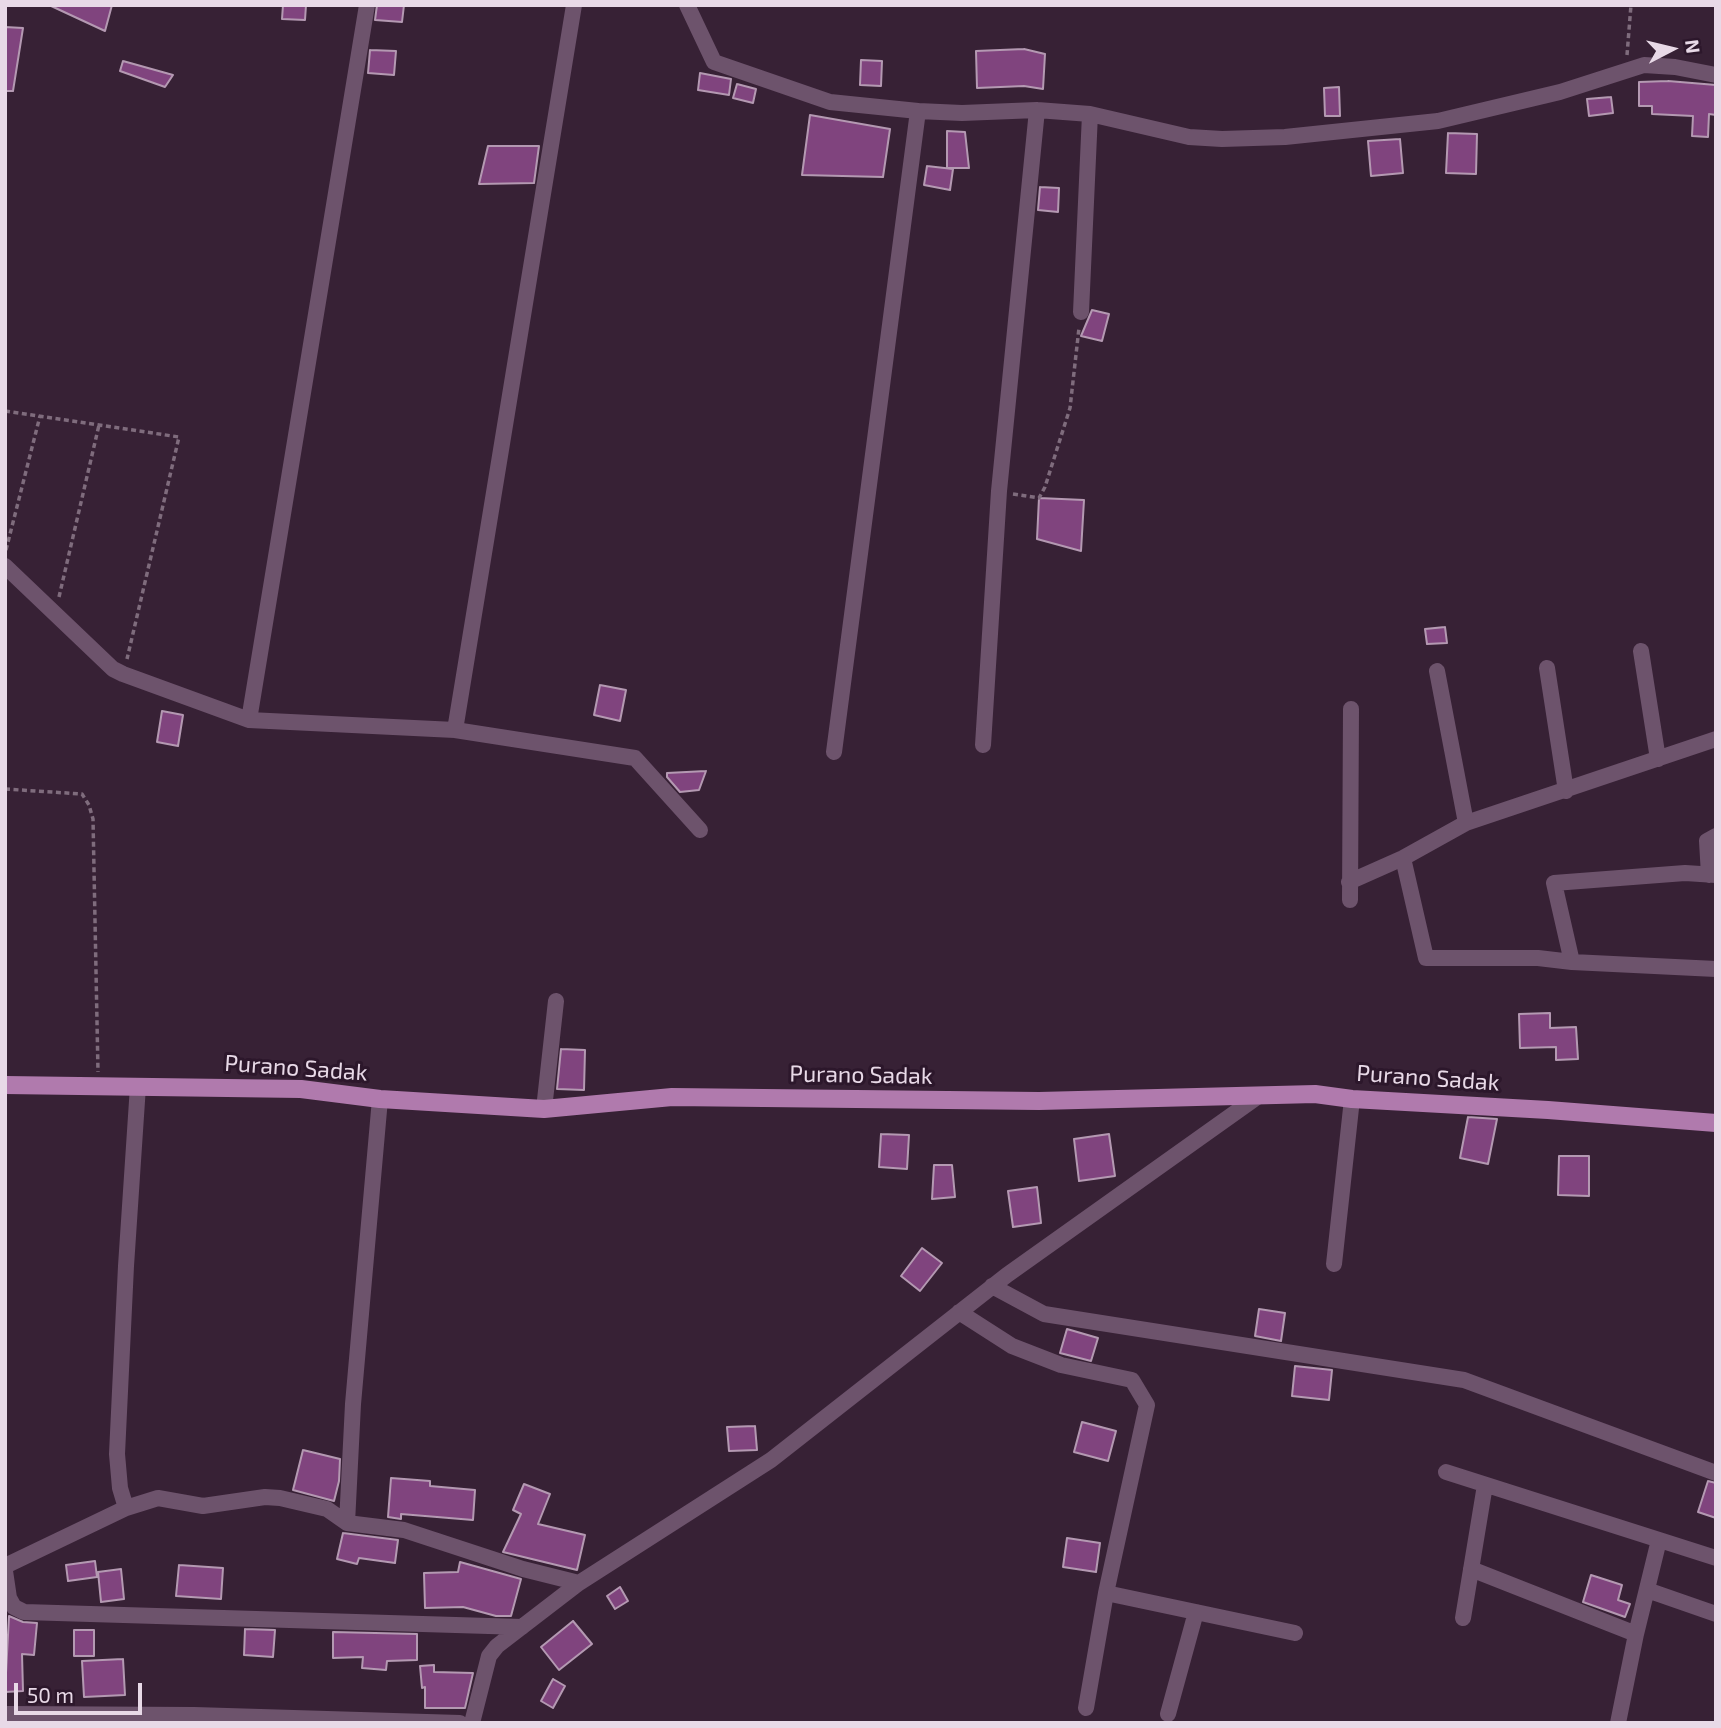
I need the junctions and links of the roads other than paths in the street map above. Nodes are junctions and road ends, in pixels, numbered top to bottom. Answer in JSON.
{"nodes":[{"id":1,"x":367,"y":5,"type":"edge"},
{"id":2,"x":574,"y":5,"type":"edge"},
{"id":3,"x":687,"y":5,"type":"edge"},
{"id":4,"x":1716,"y":75,"type":"edge"},
{"id":5,"x":1037,"y":110,"type":"junction"},
{"id":6,"x":918,"y":111,"type":"junction"},
{"id":7,"x":1090,"y":114,"type":"junction"},
{"id":8,"x":1081,"y":312,"type":"road end"},
{"id":9,"x":5,"y":566,"type":"edge"},
{"id":10,"x":1641,"y":651,"type":"dead end"},
{"id":11,"x":1547,"y":668,"type":"dead end"},
{"id":12,"x":1437,"y":671,"type":"dead end"},
{"id":13,"x":1351,"y":709,"type":"dead end"},
{"id":14,"x":249,"y":720,"type":"junction"},
{"id":15,"x":455,"y":730,"type":"junction"},
{"id":16,"x":1716,"y":739,"type":"edge"},
{"id":17,"x":983,"y":745,"type":"dead end"},
{"id":18,"x":834,"y":752,"type":"dead end"},
{"id":19,"x":1658,"y":760,"type":"junction"},
{"id":20,"x":1566,"y":791,"type":"junction"},
{"id":21,"x":1466,"y":823,"type":"junction"},
{"id":22,"x":700,"y":830,"type":"dead end"},
{"id":23,"x":1716,"y":836,"type":"edge"},
{"id":24,"x":1403,"y":858,"type":"junction"},
{"id":25,"x":1712,"y":875,"type":"edge"},
{"id":26,"x":1349,"y":882,"type":"junction"},
{"id":27,"x":1350,"y":900,"type":"dead end"},
{"id":28,"x":1572,"y":962,"type":"junction"},
{"id":29,"x":1716,"y":969,"type":"edge"},
{"id":30,"x":556,"y":1001,"type":"dead end"},
{"id":31,"x":5,"y":1085,"type":"edge"},
{"id":32,"x":138,"y":1086,"type":"junction"},
{"id":33,"x":1260,"y":1095,"type":"junction"},
{"id":34,"x":1352,"y":1098,"type":"junction"},
{"id":35,"x":380,"y":1099,"type":"junction"},
{"id":36,"x":544,"y":1110,"type":"junction"},
{"id":37,"x":1716,"y":1124,"type":"edge"},
{"id":38,"x":1334,"y":1264,"type":"dead end"},
{"id":39,"x":992,"y":1286,"type":"junction"},
{"id":40,"x":959,"y":1312,"type":"junction"},
{"id":41,"x":1446,"y":1472,"type":"dead end"},
{"id":42,"x":1716,"y":1473,"type":"edge"},
{"id":43,"x":1485,"y":1485,"type":"junction"},
{"id":44,"x":126,"y":1508,"type":"junction"},
{"id":45,"x":347,"y":1523,"type":"junction"},
{"id":46,"x":1659,"y":1540,"type":"junction"},
{"id":47,"x":1716,"y":1558,"type":"edge"},
{"id":48,"x":5,"y":1569,"type":"edge"},
{"id":49,"x":1471,"y":1569,"type":"junction"},
{"id":50,"x":579,"y":1583,"type":"junction"},
{"id":51,"x":1647,"y":1590,"type":"junction"},
{"id":52,"x":1106,"y":1593,"type":"junction"},
{"id":53,"x":1196,"y":1612,"type":"junction"},
{"id":54,"x":1716,"y":1614,"type":"edge"},
{"id":55,"x":1463,"y":1618,"type":"dead end"},
{"id":56,"x":522,"y":1627,"type":"junction"},
{"id":57,"x":1295,"y":1633,"type":"dead end"},
{"id":58,"x":1636,"y":1634,"type":"junction"},
{"id":59,"x":1086,"y":1708,"type":"dead end"},
{"id":60,"x":5,"y":1714,"type":"edge"},
{"id":61,"x":1168,"y":1714,"type":"dead end"},
{"id":62,"x":24,"y":1718,"type":"edge"},
{"id":63,"x":114,"y":1719,"type":"edge"},
{"id":64,"x":193,"y":1719,"type":"edge"},
{"id":65,"x":293,"y":1721,"type":"edge"},
{"id":66,"x":460,"y":1723,"type":"edge"},
{"id":67,"x":472,"y":1723,"type":"edge"},
{"id":68,"x":1618,"y":1723,"type":"edge"}],
"edges":[{"from":1,"to":14,"type":"street"},
{"from":2,"to":15,"type":"street"},
{"from":3,"to":6,"type":"street"},
{"from":4,"to":7,"type":"street"},
{"from":5,"to":6,"type":"street"},
{"from":5,"to":7,"type":"street"},
{"from":5,"to":17,"type":"street"},
{"from":6,"to":18,"type":"street"},
{"from":7,"to":8,"type":"street"},
{"from":9,"to":14,"type":"street"},
{"from":10,"to":19,"type":"street"},
{"from":11,"to":20,"type":"street"},
{"from":12,"to":21,"type":"street"},
{"from":13,"to":26,"type":"street"},
{"from":14,"to":15,"type":"street"},
{"from":15,"to":22,"type":"street"},
{"from":16,"to":19,"type":"street"},
{"from":19,"to":20,"type":"street"},
{"from":20,"to":21,"type":"street"},
{"from":21,"to":24,"type":"street"},
{"from":23,"to":25,"type":"street"},
{"from":24,"to":26,"type":"street"},
{"from":24,"to":28,"type":"street"},
{"from":25,"to":28,"type":"street"},
{"from":26,"to":27,"type":"street"},
{"from":28,"to":29,"type":"street"},
{"from":30,"to":36,"type":"street"},
{"from":31,"to":32,"type":"main road","name":"Purano Sadak"},
{"from":32,"to":35,"type":"main road","name":"Purano Sadak"},
{"from":32,"to":44,"type":"street"},
{"from":33,"to":34,"type":"main road","name":"Purano Sadak"},
{"from":33,"to":36,"type":"main road","name":"Purano Sadak"},
{"from":33,"to":39,"type":"street"},
{"from":34,"to":37,"type":"main road","name":"Purano Sadak"},
{"from":34,"to":38,"type":"street"},
{"from":35,"to":36,"type":"main road","name":"Purano Sadak"},
{"from":35,"to":45,"type":"street"},
{"from":39,"to":40,"type":"street"},
{"from":39,"to":42,"type":"street"},
{"from":40,"to":50,"type":"street"},
{"from":40,"to":52,"type":"street"},
{"from":41,"to":43,"type":"street"},
{"from":43,"to":46,"type":"street"},
{"from":43,"to":49,"type":"street"},
{"from":44,"to":45,"type":"street"},
{"from":44,"to":48,"type":"street"},
{"from":45,"to":50,"type":"street"},
{"from":46,"to":47,"type":"street"},
{"from":46,"to":51,"type":"street"},
{"from":48,"to":56,"type":"street"},
{"from":49,"to":55,"type":"street"},
{"from":49,"to":58,"type":"street"},
{"from":50,"to":56,"type":"street"},
{"from":51,"to":54,"type":"street"},
{"from":51,"to":58,"type":"street"},
{"from":52,"to":53,"type":"street"},
{"from":52,"to":59,"type":"street"},
{"from":53,"to":57,"type":"street"},
{"from":53,"to":61,"type":"street"},
{"from":56,"to":67,"type":"street"},
{"from":58,"to":68,"type":"street"},
{"from":60,"to":62,"type":"street"},
{"from":62,"to":63,"type":"street"},
{"from":63,"to":64,"type":"street"},
{"from":64,"to":65,"type":"street"},
{"from":65,"to":66,"type":"street"}]}
